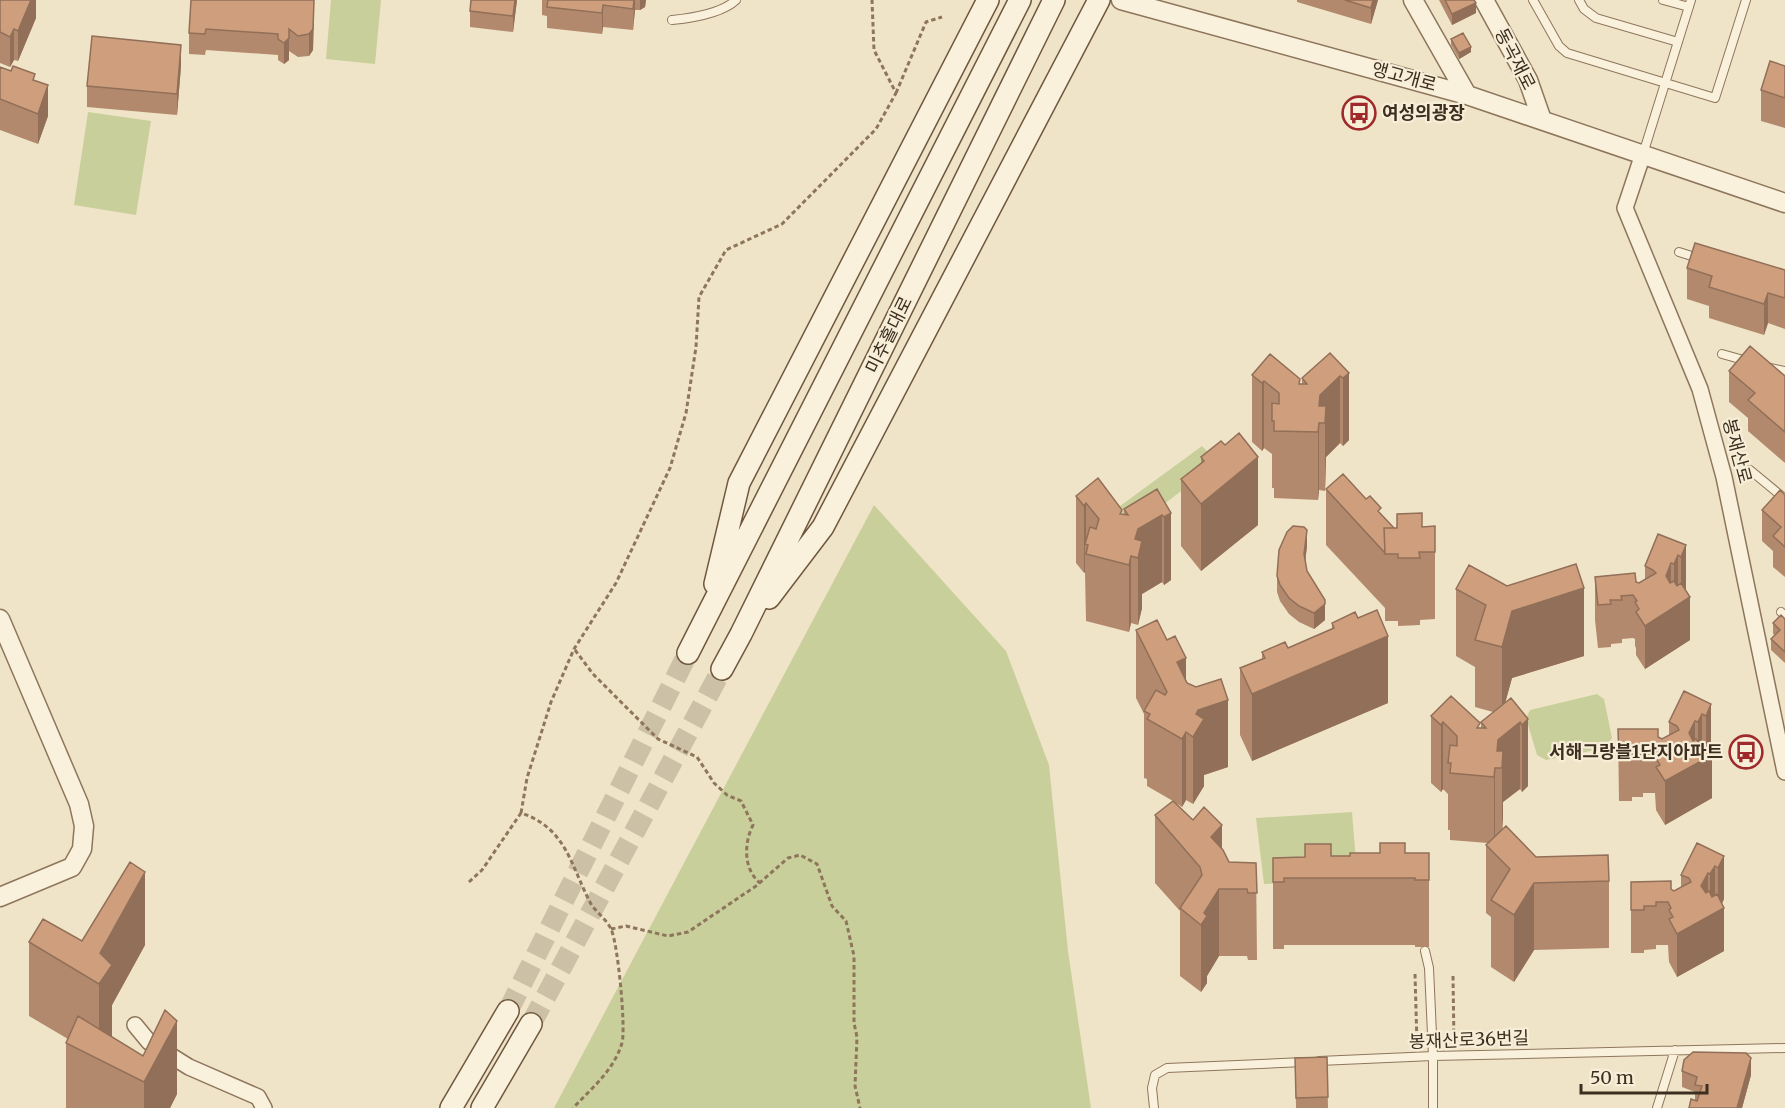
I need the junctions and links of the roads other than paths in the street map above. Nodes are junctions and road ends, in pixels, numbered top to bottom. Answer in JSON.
{"nodes":[{"id":1,"x":736,"y":0,"type":"edge"},
{"id":2,"x":988,"y":0,"type":"edge"},
{"id":3,"x":1020,"y":0,"type":"edge"},
{"id":4,"x":1053,"y":0,"type":"edge"},
{"id":5,"x":1099,"y":0,"type":"edge"},
{"id":6,"x":1121,"y":0,"type":"edge"},
{"id":7,"x":1413,"y":0,"type":"edge"},
{"id":8,"x":1484,"y":0,"type":"edge"},
{"id":9,"x":1533,"y":0,"type":"edge"},
{"id":10,"x":1579,"y":0,"type":"edge"},
{"id":11,"x":1663,"y":0,"type":"edge"},
{"id":12,"x":1746,"y":0,"type":"edge"},
{"id":13,"x":1690,"y":4,"type":"edge"},
{"id":14,"x":672,"y":21,"type":"dead end"},
{"id":15,"x":1678,"y":42,"type":"junction"},
{"id":16,"x":1666,"y":82,"type":"junction"},
{"id":17,"x":1467,"y":95,"type":"junction"},
{"id":18,"x":1542,"y":120,"type":"junction"},
{"id":19,"x":1643,"y":154,"type":"junction"},
{"id":20,"x":1785,"y":203,"type":"edge"},
{"id":21,"x":1679,"y":252,"type":"dead end"},
{"id":22,"x":1711,"y":262,"type":"edge"},
{"id":23,"x":1722,"y":354,"type":"dead end"},
{"id":24,"x":1753,"y":363,"type":"edge"},
{"id":25,"x":1763,"y":366,"type":"edge"},
{"id":26,"x":1785,"y":370,"type":"edge"},
{"id":27,"x":1750,"y":470,"type":"dead end"},
{"id":28,"x":1785,"y":499,"type":"edge"},
{"id":29,"x":0,"y":619,"type":"edge"},
{"id":30,"x":706,"y":621,"type":"junction"},
{"id":31,"x":741,"y":634,"type":"junction"},
{"id":32,"x":688,"y":653,"type":"tunnel mouth"},
{"id":33,"x":722,"y":669,"type":"tunnel mouth"},
{"id":34,"x":1785,"y":772,"type":"edge"},
{"id":35,"x":0,"y":897,"type":"edge"},
{"id":36,"x":1425,"y":951,"type":"dead end"},
{"id":37,"x":508,"y":1011,"type":"tunnel mouth"},
{"id":38,"x":531,"y":1024,"type":"tunnel mouth"},
{"id":39,"x":135,"y":1025,"type":"dead end"},
{"id":40,"x":1785,"y":1048,"type":"edge"},
{"id":41,"x":1675,"y":1050,"type":"junction"},
{"id":42,"x":1433,"y":1056,"type":"junction"},
{"id":43,"x":264,"y":1108,"type":"edge"},
{"id":44,"x":451,"y":1108,"type":"edge"},
{"id":45,"x":482,"y":1108,"type":"edge"},
{"id":46,"x":1154,"y":1108,"type":"edge"},
{"id":47,"x":1433,"y":1108,"type":"edge"},
{"id":48,"x":1657,"y":1108,"type":"edge"}],
"edges":[{"from":1,"to":14,"type":"lane"},
{"from":2,"to":30,"type":"main road"},
{"from":3,"to":30,"type":"main road","name":"미추홀대로"},
{"from":4,"to":31,"type":"main road","name":"미추홀대로"},
{"from":5,"to":31,"type":"main road"},
{"from":6,"to":17,"type":"street","name":"앵고개로"},
{"from":7,"to":17,"type":"street"},
{"from":8,"to":18,"type":"street","name":"동곡재로"},
{"from":9,"to":16,"type":"lane"},
{"from":10,"to":15,"type":"lane"},
{"from":11,"to":13,"type":"lane"},
{"from":12,"to":16,"type":"lane"},
{"from":13,"to":15,"type":"lane"},
{"from":15,"to":16,"type":"lane"},
{"from":16,"to":19,"type":"lane"},
{"from":17,"to":18,"type":"street","name":"앵고개로"},
{"from":18,"to":19,"type":"street","name":"앵고개로"},
{"from":19,"to":20,"type":"street","name":"앵고개로"},
{"from":19,"to":34,"type":"street","name":"봉재산로"},
{"from":21,"to":22,"type":"lane"},
{"from":23,"to":24,"type":"lane"},
{"from":25,"to":26,"type":"lane"},
{"from":27,"to":28,"type":"lane"},
{"from":29,"to":35,"type":"street"},
{"from":30,"to":32,"type":"main road","name":"미추홀대로"},
{"from":31,"to":33,"type":"main road","name":"미추홀대로"},
{"from":36,"to":42,"type":"lane"},
{"from":37,"to":44,"type":"main road"},
{"from":38,"to":45,"type":"main road"},
{"from":39,"to":43,"type":"street"},
{"from":40,"to":41,"type":"lane","name":"봉재산로36번길"},
{"from":41,"to":42,"type":"lane","name":"봉재산로36번길"},
{"from":41,"to":48,"type":"lane"},
{"from":42,"to":46,"type":"lane","name":"봉재산로36번길"},
{"from":42,"to":47,"type":"lane"}]}
